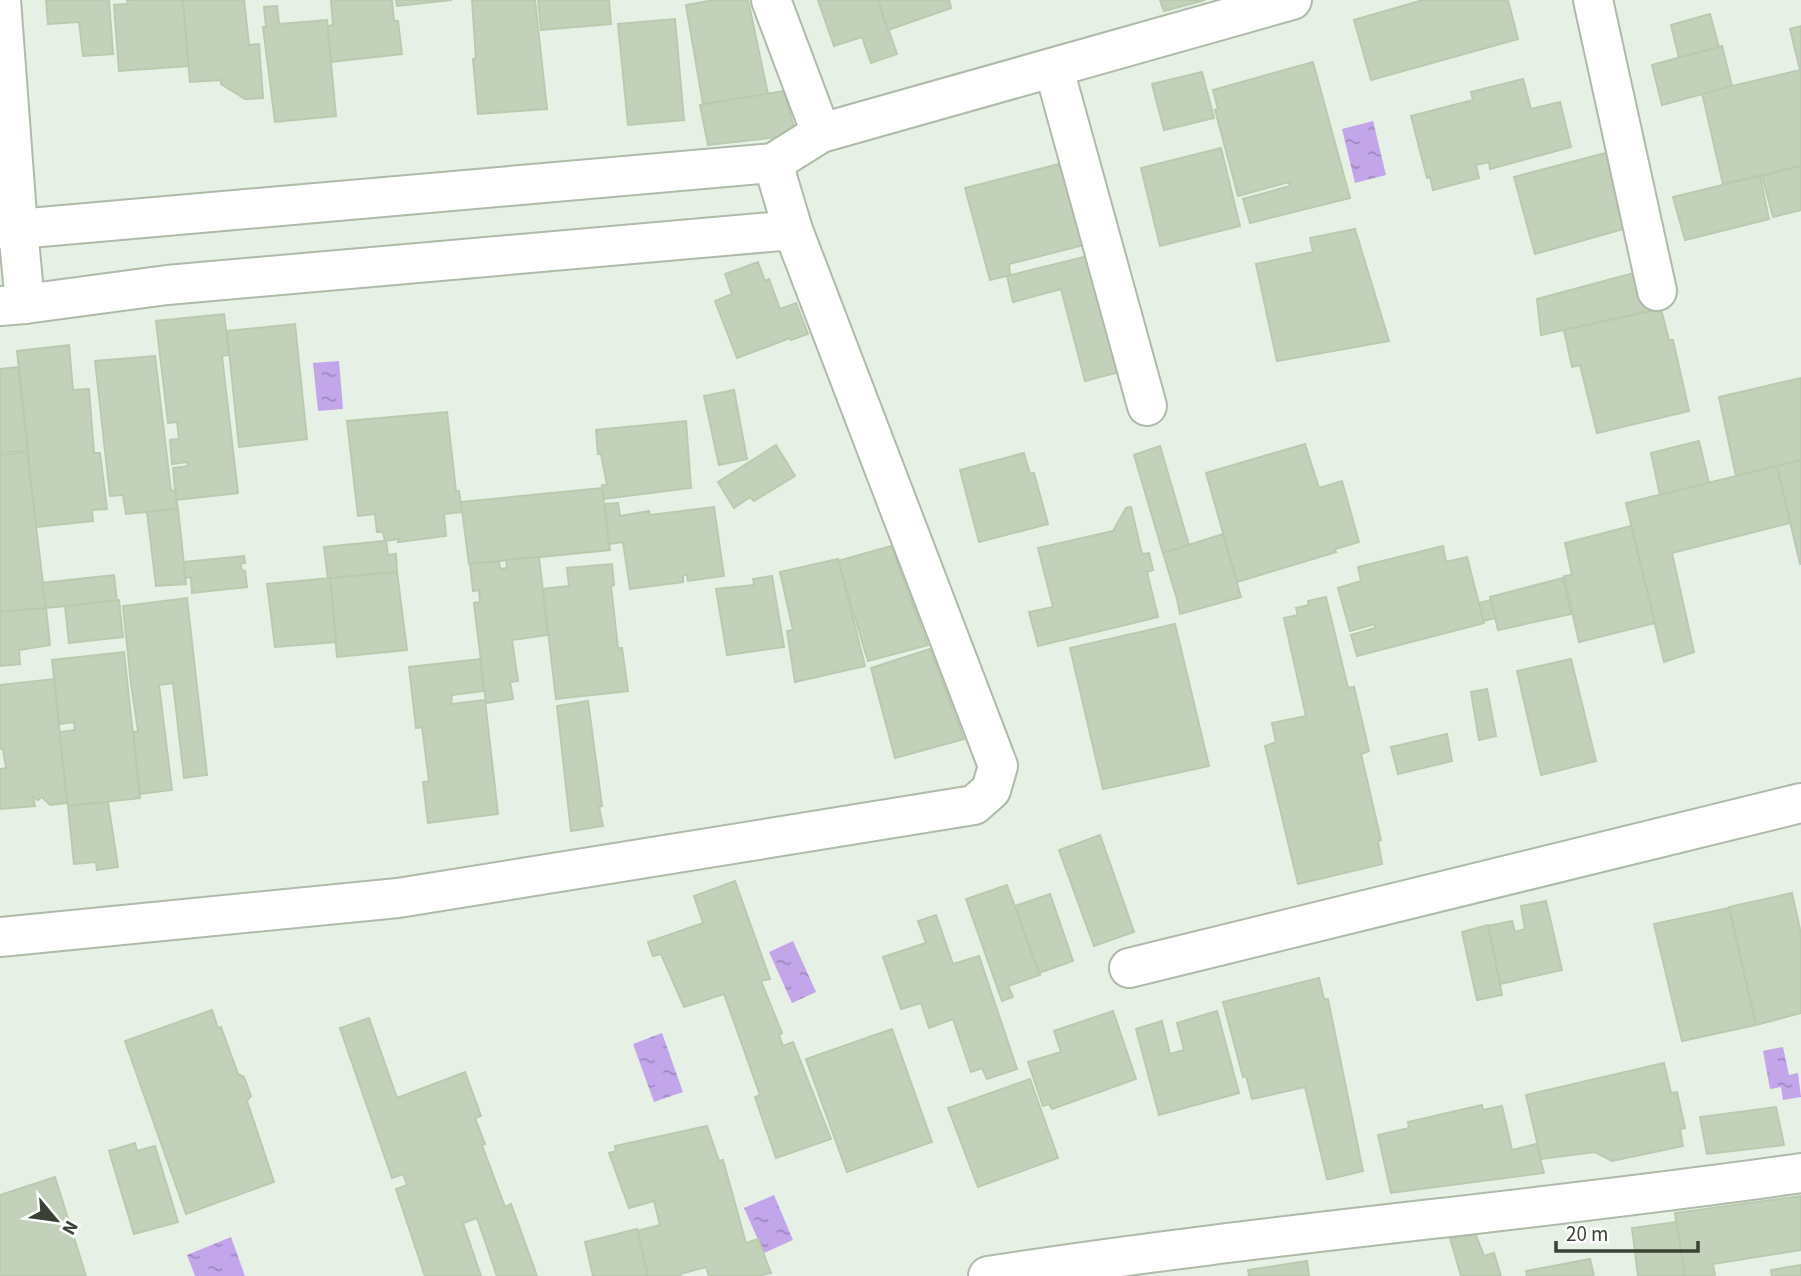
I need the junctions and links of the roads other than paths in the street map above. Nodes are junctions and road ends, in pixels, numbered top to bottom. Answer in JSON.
{"nodes":[{"id":1,"x":1,"y":0,"type":"edge"},
{"id":2,"x":771,"y":0,"type":"edge"},
{"id":3,"x":1292,"y":0,"type":"edge"},
{"id":4,"x":1593,"y":0,"type":"edge"},
{"id":5,"x":1054,"y":69,"type":"junction"},
{"id":6,"x":821,"y":133,"type":"junction"},
{"id":7,"x":773,"y":163,"type":"junction"},
{"id":8,"x":9,"y":229,"type":"edge"},
{"id":9,"x":793,"y":230,"type":"junction"},
{"id":10,"x":1657,"y":291,"type":"dead end"},
{"id":11,"x":12,"y":305,"type":"edge"},
{"id":12,"x":1147,"y":406,"type":"dead end"},
{"id":13,"x":1801,"y":803,"type":"edge"},
{"id":14,"x":0,"y":937,"type":"edge"},
{"id":15,"x":1129,"y":968,"type":"dead end"},
{"id":16,"x":1801,"y":1173,"type":"edge"},
{"id":17,"x":1100,"y":1267,"type":"edge"},
{"id":18,"x":988,"y":1276,"type":"edge"}],
"edges":[{"from":1,"to":8,"type":"street"},
{"from":2,"to":6,"type":"street"},
{"from":3,"to":5,"type":"street"},
{"from":4,"to":10,"type":"street"},
{"from":5,"to":6,"type":"street"},
{"from":5,"to":12,"type":"street"},
{"from":6,"to":7,"type":"street"},
{"from":7,"to":8,"type":"street"},
{"from":7,"to":9,"type":"street"},
{"from":8,"to":11,"type":"street"},
{"from":9,"to":11,"type":"street"},
{"from":9,"to":14,"type":"street"},
{"from":13,"to":15,"type":"street"},
{"from":16,"to":17,"type":"street"},
{"from":17,"to":18,"type":"street"}]}
